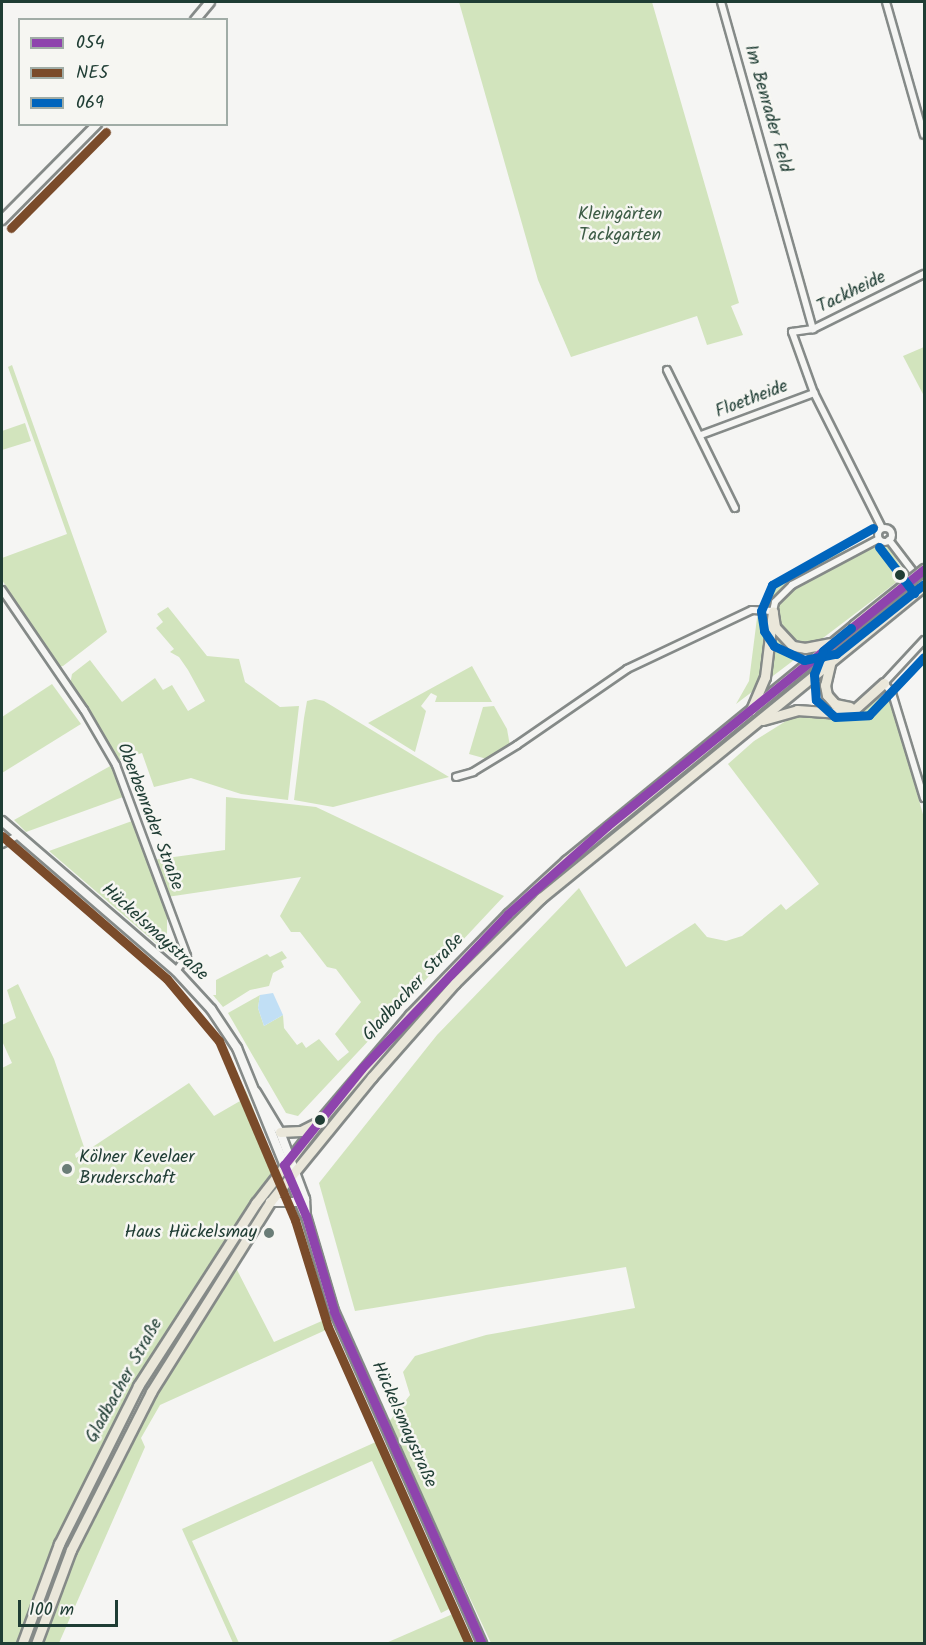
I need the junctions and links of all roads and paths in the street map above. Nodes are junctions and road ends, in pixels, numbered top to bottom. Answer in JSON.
{"nodes":[{"id":1,"x":210,"y":2,"type":"edge"},
{"id":2,"x":721,"y":2,"type":"edge"},
{"id":3,"x":886,"y":2,"type":"edge"},
{"id":4,"x":197,"y":18,"type":"edge"},
{"id":5,"x":95,"y":126,"type":"edge"},
{"id":6,"x":924,"y":135,"type":"edge"},
{"id":7,"x":2,"y":220,"type":"edge"},
{"id":8,"x":924,"y":274,"type":"edge"},
{"id":9,"x":813,"y":329,"type":"junction"},
{"id":10,"x":667,"y":370,"type":"dead end"},
{"id":11,"x":814,"y":393,"type":"junction"},
{"id":12,"x":701,"y":435,"type":"junction"},
{"id":13,"x":735,"y":508,"type":"dead end"},
{"id":14,"x":882,"y":528,"type":"junction"},
{"id":15,"x":879,"y":538,"type":"junction"},
{"id":16,"x":889,"y":540,"type":"junction"},
{"id":17,"x":924,"y":569,"type":"edge"},
{"id":18,"x":924,"y":586,"type":"edge"},
{"id":19,"x":2,"y":590,"type":"edge"},
{"id":20,"x":773,"y":611,"type":"junction"},
{"id":21,"x":924,"y":640,"type":"edge"},
{"id":22,"x":832,"y":643,"type":"junction"},
{"id":23,"x":832,"y":659,"type":"junction"},
{"id":24,"x":884,"y":682,"type":"junction"},
{"id":25,"x":862,"y":705,"type":"junction"},
{"id":26,"x":749,"y":714,"type":"junction"},
{"id":27,"x":756,"y":723,"type":"junction"},
{"id":28,"x":456,"y":777,"type":"dead end"},
{"id":29,"x":924,"y":798,"type":"edge"},
{"id":30,"x":2,"y":821,"type":"edge"},
{"id":31,"x":18,"y":835,"type":"junction"},
{"id":32,"x":2,"y":844,"type":"edge"},
{"id":33,"x":176,"y":971,"type":"junction"},
{"id":34,"x":256,"y":1092,"type":"junction"},
{"id":35,"x":318,"y":1123,"type":"junction"},
{"id":36,"x":280,"y":1132,"type":"junction"},
{"id":37,"x":287,"y":1162,"type":"junction"},
{"id":38,"x":292,"y":1176,"type":"junction"},
{"id":39,"x":270,"y":1202,"type":"junction"},
{"id":40,"x":297,"y":1202,"type":"junction"},
{"id":41,"x":306,"y":1216,"type":"junction"},
{"id":42,"x":22,"y":1644,"type":"edge"},
{"id":43,"x":36,"y":1644,"type":"edge"},
{"id":44,"x":482,"y":1644,"type":"edge"}],
"edges":[{"from":1,"to":4,"type":"main road"},
{"from":2,"to":9,"type":"street","name":"Im Benrader Feld"},
{"from":3,"to":6,"type":"street"},
{"from":5,"to":7,"type":"main road"},
{"from":8,"to":9,"type":"street","name":"Tackheide"},
{"from":9,"to":11,"type":"street","name":"Tackheide"},
{"from":10,"to":12,"type":"street","name":"Floetheide"},
{"from":11,"to":12,"type":"street","name":"Floetheide"},
{"from":11,"to":14,"type":"street"},
{"from":12,"to":13,"type":"street","name":"Floetheide"},
{"from":14,"to":15,"type":"street"},
{"from":14,"to":16,"type":"street"},
{"from":15,"to":16,"type":"street"},
{"from":15,"to":20,"type":"street"},
{"from":16,"to":18,"type":"street"},
{"from":17,"to":22,"type":"main road","name":"Gladbacher Straße","bridge":true},
{"from":18,"to":23,"type":"main road","name":"Gladbacher Straße"},
{"from":19,"to":33,"type":"street","name":"Oberbenrader Straße"},
{"from":20,"to":22,"type":"main road"},
{"from":20,"to":26,"type":"main road"},
{"from":20,"to":28,"type":"street"},
{"from":21,"to":24,"type":"street"},
{"from":22,"to":26,"type":"main road","name":"Gladbacher Straße"},
{"from":23,"to":25,"type":"main road"},
{"from":23,"to":27,"type":"main road","name":"Gladbacher Straße"},
{"from":24,"to":25,"type":"main road"},
{"from":24,"to":29,"type":"street"},
{"from":25,"to":27,"type":"main road"},
{"from":26,"to":35,"type":"main road","name":"Gladbacher Straße"},
{"from":27,"to":38,"type":"main road","name":"Gladbacher Straße"},
{"from":30,"to":31,"type":"main road","name":"Hückelsmaystraße"},
{"from":31,"to":32,"type":"street"},
{"from":31,"to":33,"type":"main road","name":"Hückelsmaystraße"},
{"from":33,"to":34,"type":"main road","name":"Hückelsmaystraße"},
{"from":34,"to":36,"type":"main road","name":"Hückelsmaystraße"},
{"from":34,"to":37,"type":"main road","name":"Hückelsmaystraße"},
{"from":35,"to":36,"type":"main road"},
{"from":35,"to":37,"type":"main road","name":"Gladbacher Straße"},
{"from":36,"to":37,"type":"main road","name":"Hückelsmaystraße"},
{"from":37,"to":38,"type":"main road","name":"Hückelsmaystraße"},
{"from":37,"to":42,"type":"main road","name":"Gladbacher Straße"},
{"from":38,"to":39,"type":"main road","name":"Gladbacher Straße"},
{"from":38,"to":40,"type":"main road","name":"Hückelsmaystraße"},
{"from":38,"to":41,"type":"main road","name":"Hückelsmaystraße"},
{"from":39,"to":40,"type":"main road"},
{"from":39,"to":43,"type":"main road","name":"Gladbacher Straße"},
{"from":40,"to":41,"type":"main road","name":"Hückelsmaystraße"},
{"from":41,"to":44,"type":"main road","name":"Hückelsmaystraße"}]}
